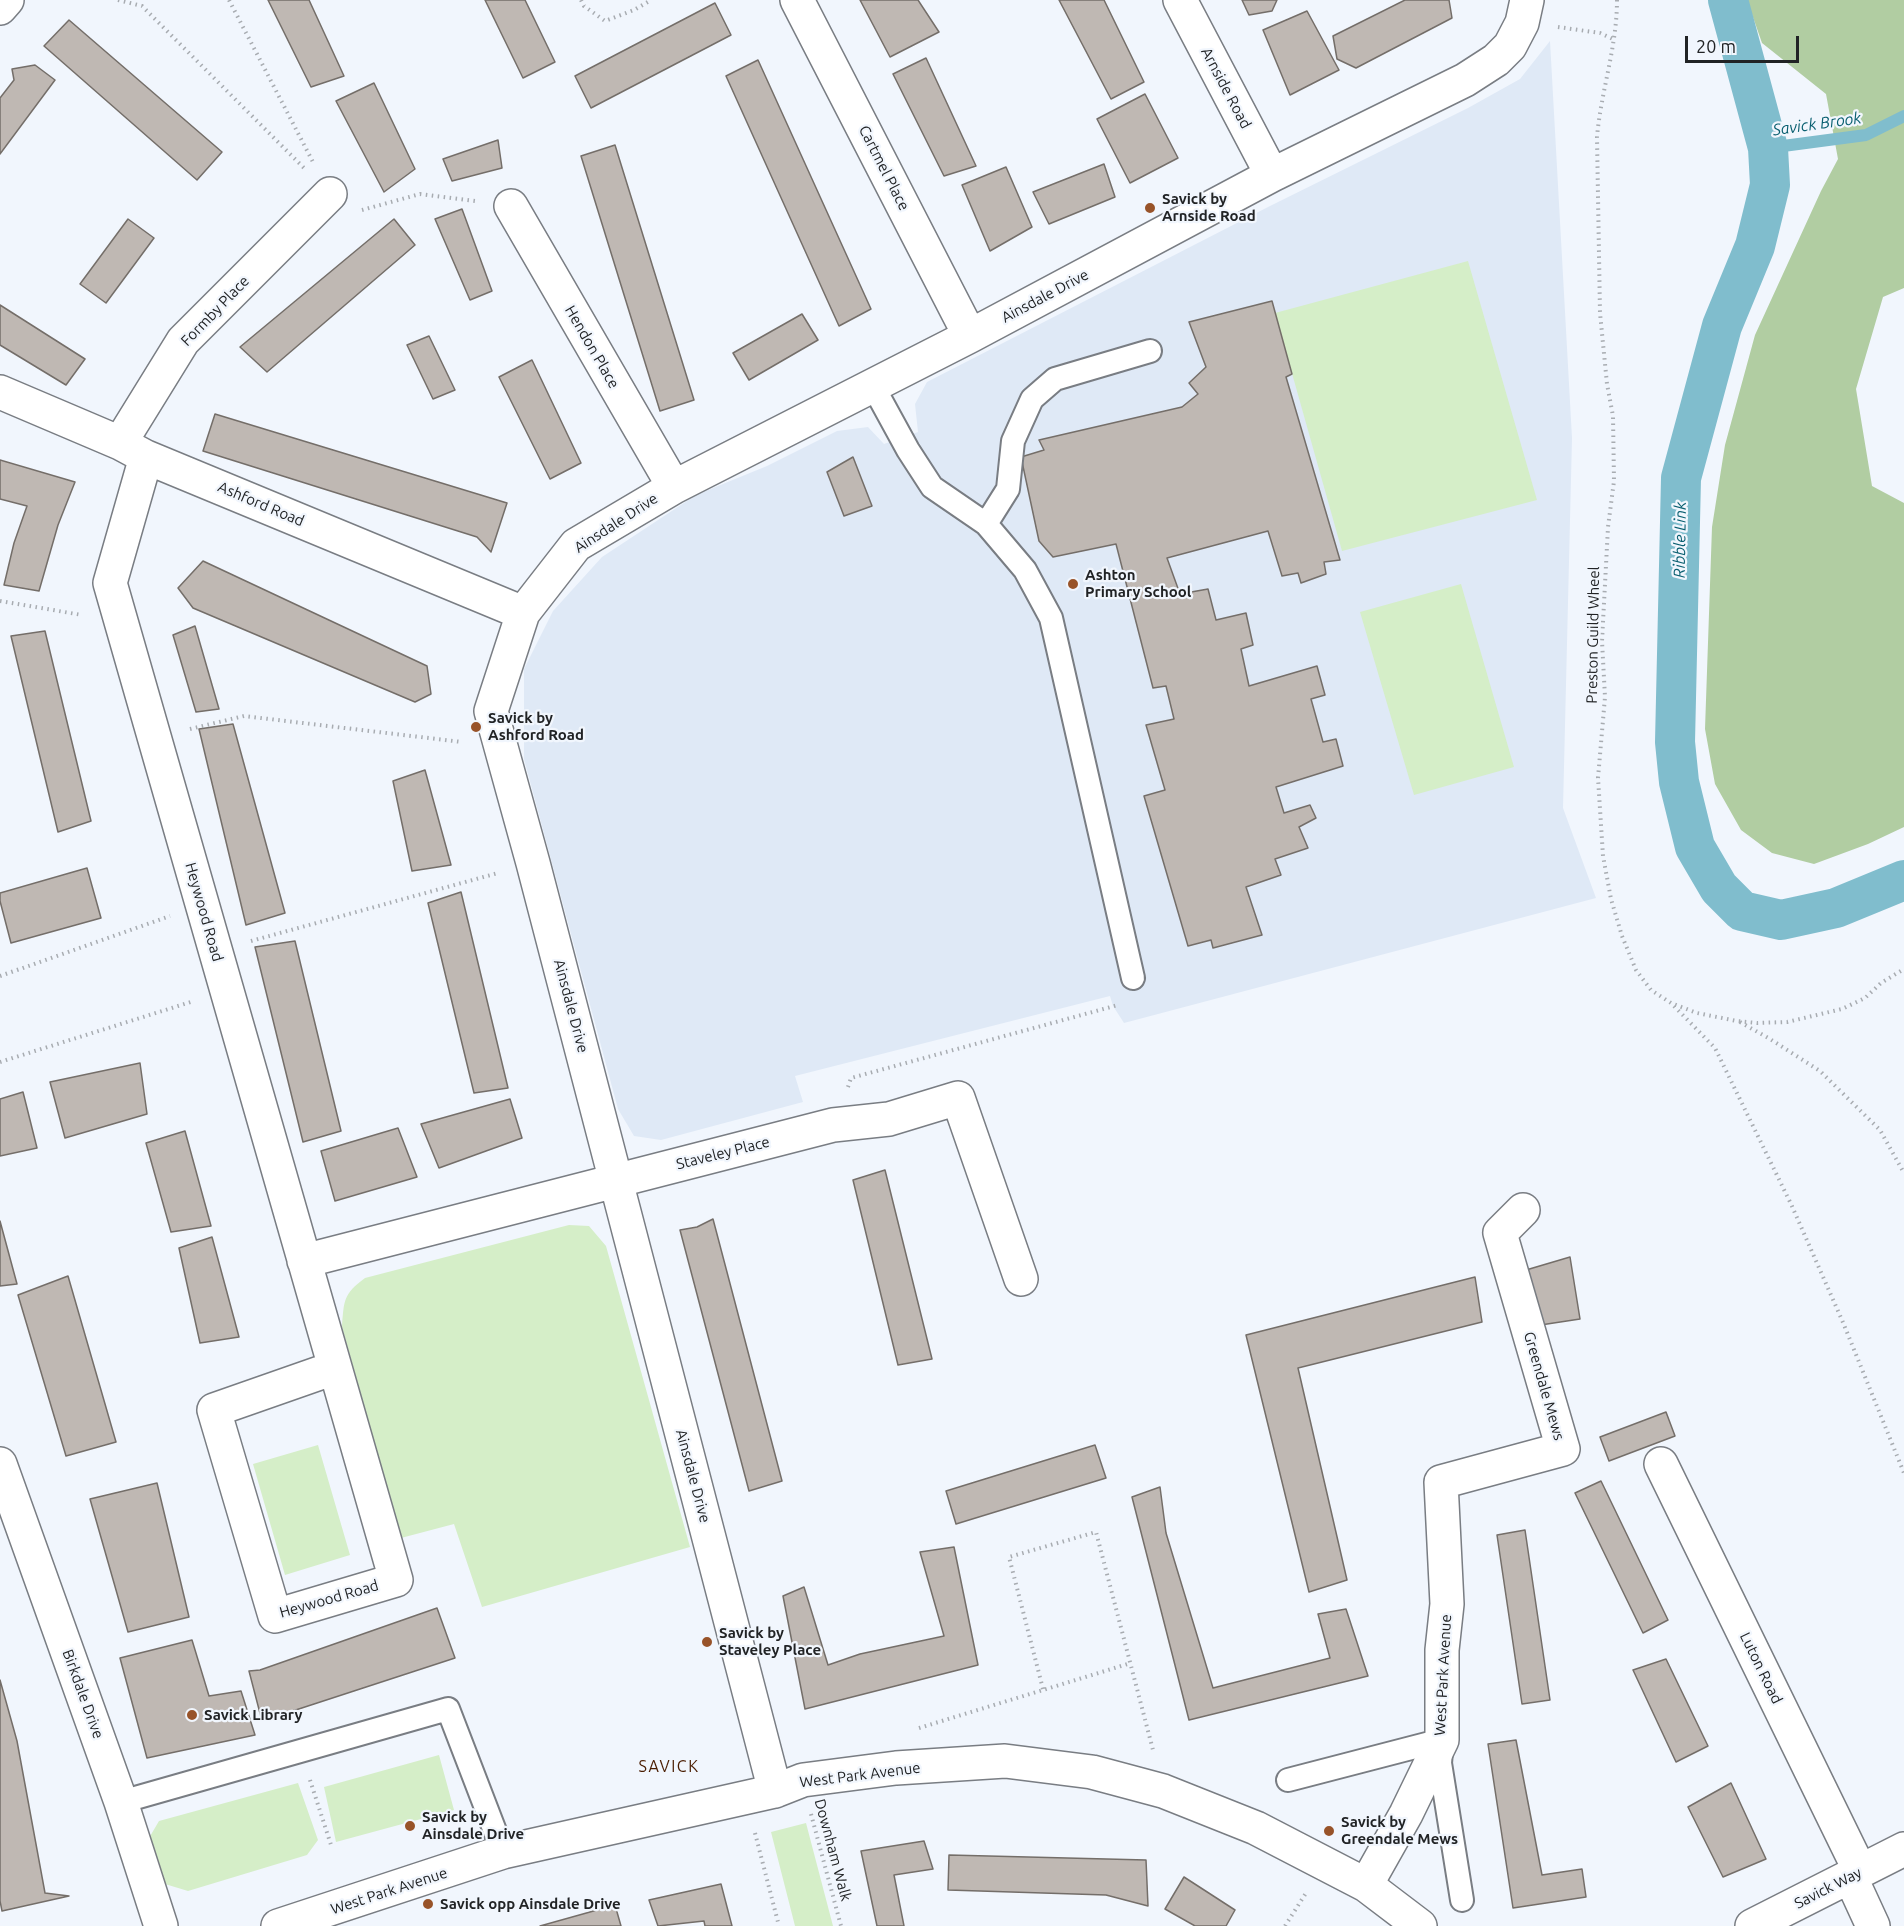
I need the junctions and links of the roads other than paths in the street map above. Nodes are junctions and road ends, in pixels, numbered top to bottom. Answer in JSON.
{"nodes":[{"id":1,"x":7,"y":0,"type":"edge"},
{"id":2,"x":797,"y":0,"type":"edge"},
{"id":3,"x":1180,"y":0,"type":"edge"},
{"id":4,"x":0,"y":8,"type":"edge"},
{"id":5,"x":1524,"y":11,"type":"edge"},
{"id":6,"x":1272,"y":175,"type":"junction"},
{"id":7,"x":330,"y":194,"type":"road end"},
{"id":8,"x":511,"y":206,"type":"road end"},
{"id":9,"x":970,"y":336,"type":"junction"},
{"id":10,"x":1150,"y":351,"type":"dead end"},
{"id":11,"x":873,"y":386,"type":"junction"},
{"id":12,"x":0,"y":392,"type":"edge"},
{"id":13,"x":133,"y":450,"type":"junction"},
{"id":14,"x":674,"y":487,"type":"junction"},
{"id":15,"x":986,"y":524,"type":"junction"},
{"id":16,"x":523,"y":613,"type":"junction"},
{"id":17,"x":1133,"y":978,"type":"road end"},
{"id":18,"x":616,"y":1180,"type":"junction"},
{"id":19,"x":1523,"y":1210,"type":"dead end"},
{"id":20,"x":304,"y":1261,"type":"junction"},
{"id":21,"x":1021,"y":1279,"type":"dead end"},
{"id":22,"x":334,"y":1368,"type":"junction"},
{"id":23,"x":0,"y":1464,"type":"edge"},
{"id":24,"x":1661,"y":1464,"type":"dead end"},
{"id":25,"x":1441,"y":1482,"type":"joint"},
{"id":26,"x":1442,"y":1740,"type":"junction"},
{"id":27,"x":1288,"y":1780,"type":"dead end"},
{"id":28,"x":774,"y":1790,"type":"junction"},
{"id":29,"x":121,"y":1802,"type":"junction"},
{"id":30,"x":1904,"y":1849,"type":"edge"},
{"id":31,"x":503,"y":1852,"type":"junction"},
{"id":32,"x":1855,"y":1874,"type":"junction"},
{"id":33,"x":1366,"y":1885,"type":"junction"},
{"id":34,"x":1462,"y":1900,"type":"dead end"},
{"id":35,"x":161,"y":1926,"type":"edge"},
{"id":36,"x":278,"y":1926,"type":"edge"},
{"id":37,"x":1420,"y":1926,"type":"edge"},
{"id":38,"x":1752,"y":1926,"type":"edge"},
{"id":39,"x":1873,"y":1926,"type":"edge"}],
"edges":[{"from":1,"to":4,"type":"street"},
{"from":2,"to":9,"type":"street","name":"Cartmel Place"},
{"from":3,"to":6,"type":"street","name":"Arnside Road"},
{"from":5,"to":6,"type":"street","name":"Ainsdale Drive"},
{"from":6,"to":9,"type":"street","name":"Ainsdale Drive"},
{"from":7,"to":13,"type":"street","name":"Formby Place"},
{"from":8,"to":14,"type":"street","name":"Hendon Place"},
{"from":9,"to":11,"type":"street","name":"Ainsdale Drive"},
{"from":10,"to":15,"type":"lane"},
{"from":11,"to":14,"type":"street","name":"Ainsdale Drive"},
{"from":11,"to":15,"type":"lane"},
{"from":12,"to":13,"type":"street","name":"Ashford Road"},
{"from":13,"to":16,"type":"street","name":"Ashford Road"},
{"from":13,"to":20,"type":"street","name":"Heywood Road"},
{"from":14,"to":16,"type":"street","name":"Ainsdale Drive"},
{"from":15,"to":17,"type":"lane"},
{"from":16,"to":18,"type":"street","name":"Ainsdale Drive"},
{"from":18,"to":20,"type":"street","name":"Staveley Place"},
{"from":18,"to":21,"type":"street","name":"Staveley Place"},
{"from":18,"to":28,"type":"street","name":"Ainsdale Drive"},
{"from":19,"to":25,"type":"street","name":"Greendale Mews"},
{"from":20,"to":22,"type":"street","name":"Heywood Road"},
{"from":22,"to":22,"type":"street","name":"Heywood Road"},
{"from":23,"to":29,"type":"street","name":"Birkdale Drive"},
{"from":24,"to":32,"type":"street","name":"Luton Road"},
{"from":25,"to":26,"type":"street","name":"West Park Avenue"},
{"from":26,"to":27,"type":"lane"},
{"from":26,"to":33,"type":"street","name":"West Park Avenue"},
{"from":26,"to":34,"type":"lane"},
{"from":28,"to":31,"type":"street","name":"West Park Avenue"},
{"from":28,"to":33,"type":"street","name":"West Park Avenue"},
{"from":29,"to":31,"type":"lane"},
{"from":29,"to":35,"type":"street","name":"Birkdale Drive"},
{"from":30,"to":32,"type":"street","name":"Savick Way"},
{"from":31,"to":36,"type":"street","name":"West Park Avenue"},
{"from":32,"to":38,"type":"street","name":"Savick Way"},
{"from":32,"to":39,"type":"street","name":"Luton Road"},
{"from":33,"to":37,"type":"street","name":"West Park Avenue"}]}
